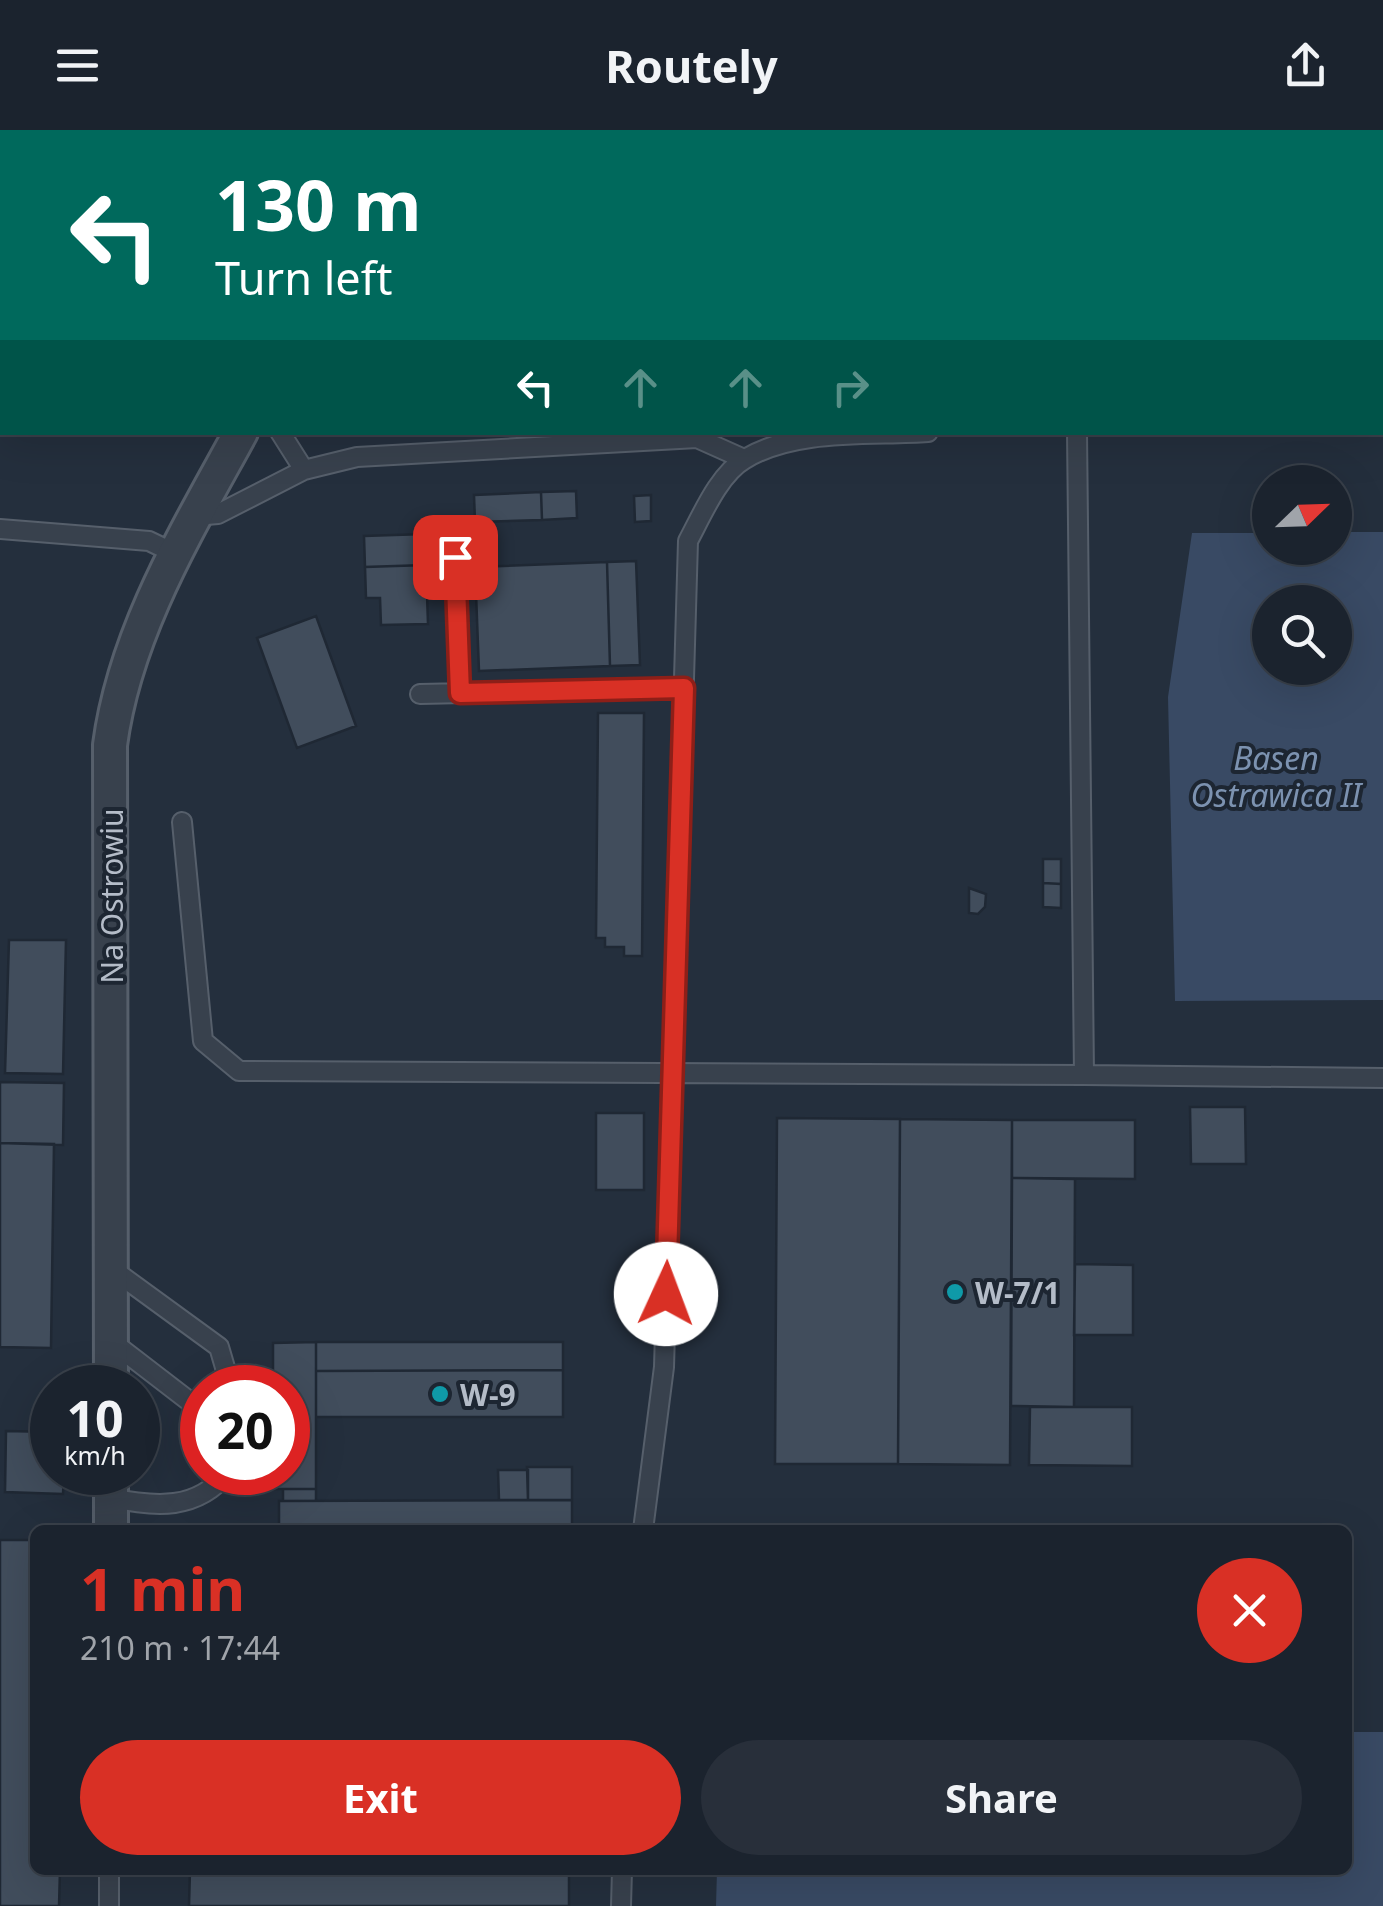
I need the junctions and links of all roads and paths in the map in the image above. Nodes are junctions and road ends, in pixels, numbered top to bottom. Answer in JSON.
{"nodes":[{"id":1,"x":238,"y":435,"type":"edge"},
{"id":2,"x":282,"y":435,"type":"edge"},
{"id":3,"x":881,"y":435,"type":"edge"},
{"id":4,"x":1077,"y":435,"type":"edge"},
{"id":5,"x":744,"y":459,"type":"junction"},
{"id":6,"x":304,"y":470,"type":"junction"},
{"id":7,"x":194,"y":516,"type":"junction"},
{"id":8,"x":0,"y":530,"type":"edge"},
{"id":9,"x":176,"y":554,"type":"junction"},
{"id":10,"x":455,"y":557,"type":"dead end"},
{"id":11,"x":684,"y":688,"type":"junction"},
{"id":12,"x":460,"y":693,"type":"junction"},
{"id":13,"x":420,"y":694,"type":"dead end"},
{"id":14,"x":182,"y":822,"type":"dead end"},
{"id":15,"x":674,"y":1074,"type":"junction"},
{"id":16,"x":1084,"y":1075,"type":"junction"},
{"id":17,"x":1383,"y":1078,"type":"edge"},
{"id":18,"x":112,"y":1269,"type":"junction"},
{"id":19,"x":111,"y":1342,"type":"junction"},
{"id":20,"x":111,"y":1365,"type":"edge"},
{"id":21,"x":224,"y":1365,"type":"edge"},
{"id":22,"x":180,"y":1395,"type":"edge"},
{"id":23,"x":201,"y":1495,"type":"edge"},
{"id":24,"x":111,"y":1500,"type":"edge"},
{"id":25,"x":644,"y":1525,"type":"edge"},
{"id":26,"x":110,"y":1875,"type":"edge"},
{"id":27,"x":622,"y":1875,"type":"edge"},
{"id":28,"x":109,"y":1906,"type":"edge"},
{"id":29,"x":621,"y":1906,"type":"edge"}],
"edges":[{"from":1,"to":7,"type":"street","name":"Na Ostrowiu"},
{"from":2,"to":6,"type":"lane"},
{"from":3,"to":5,"type":"lane"},
{"from":4,"to":16,"type":"lane"},
{"from":5,"to":6,"type":"lane"},
{"from":5,"to":11,"type":"lane"},
{"from":6,"to":7,"type":"lane"},
{"from":7,"to":9,"type":"street","name":"Na Ostrowiu"},
{"from":8,"to":9,"type":"lane"},
{"from":9,"to":18,"type":"street","name":"Na Ostrowiu"},
{"from":10,"to":12,"type":"lane"},
{"from":11,"to":12,"type":"lane"},
{"from":11,"to":15,"type":"lane"},
{"from":12,"to":13,"type":"lane"},
{"from":14,"to":15,"type":"lane"},
{"from":15,"to":16,"type":"lane"},
{"from":15,"to":25,"type":"lane"},
{"from":16,"to":17,"type":"lane"},
{"from":18,"to":19,"type":"street","name":"Na Ostrowiu"},
{"from":18,"to":21,"type":"lane"},
{"from":19,"to":20,"type":"street","name":"Na Ostrowiu"},
{"from":19,"to":22,"type":"lane"},
{"from":23,"to":24,"type":"lane"},
{"from":26,"to":28,"type":"lane"},
{"from":27,"to":29,"type":"lane"}]}
